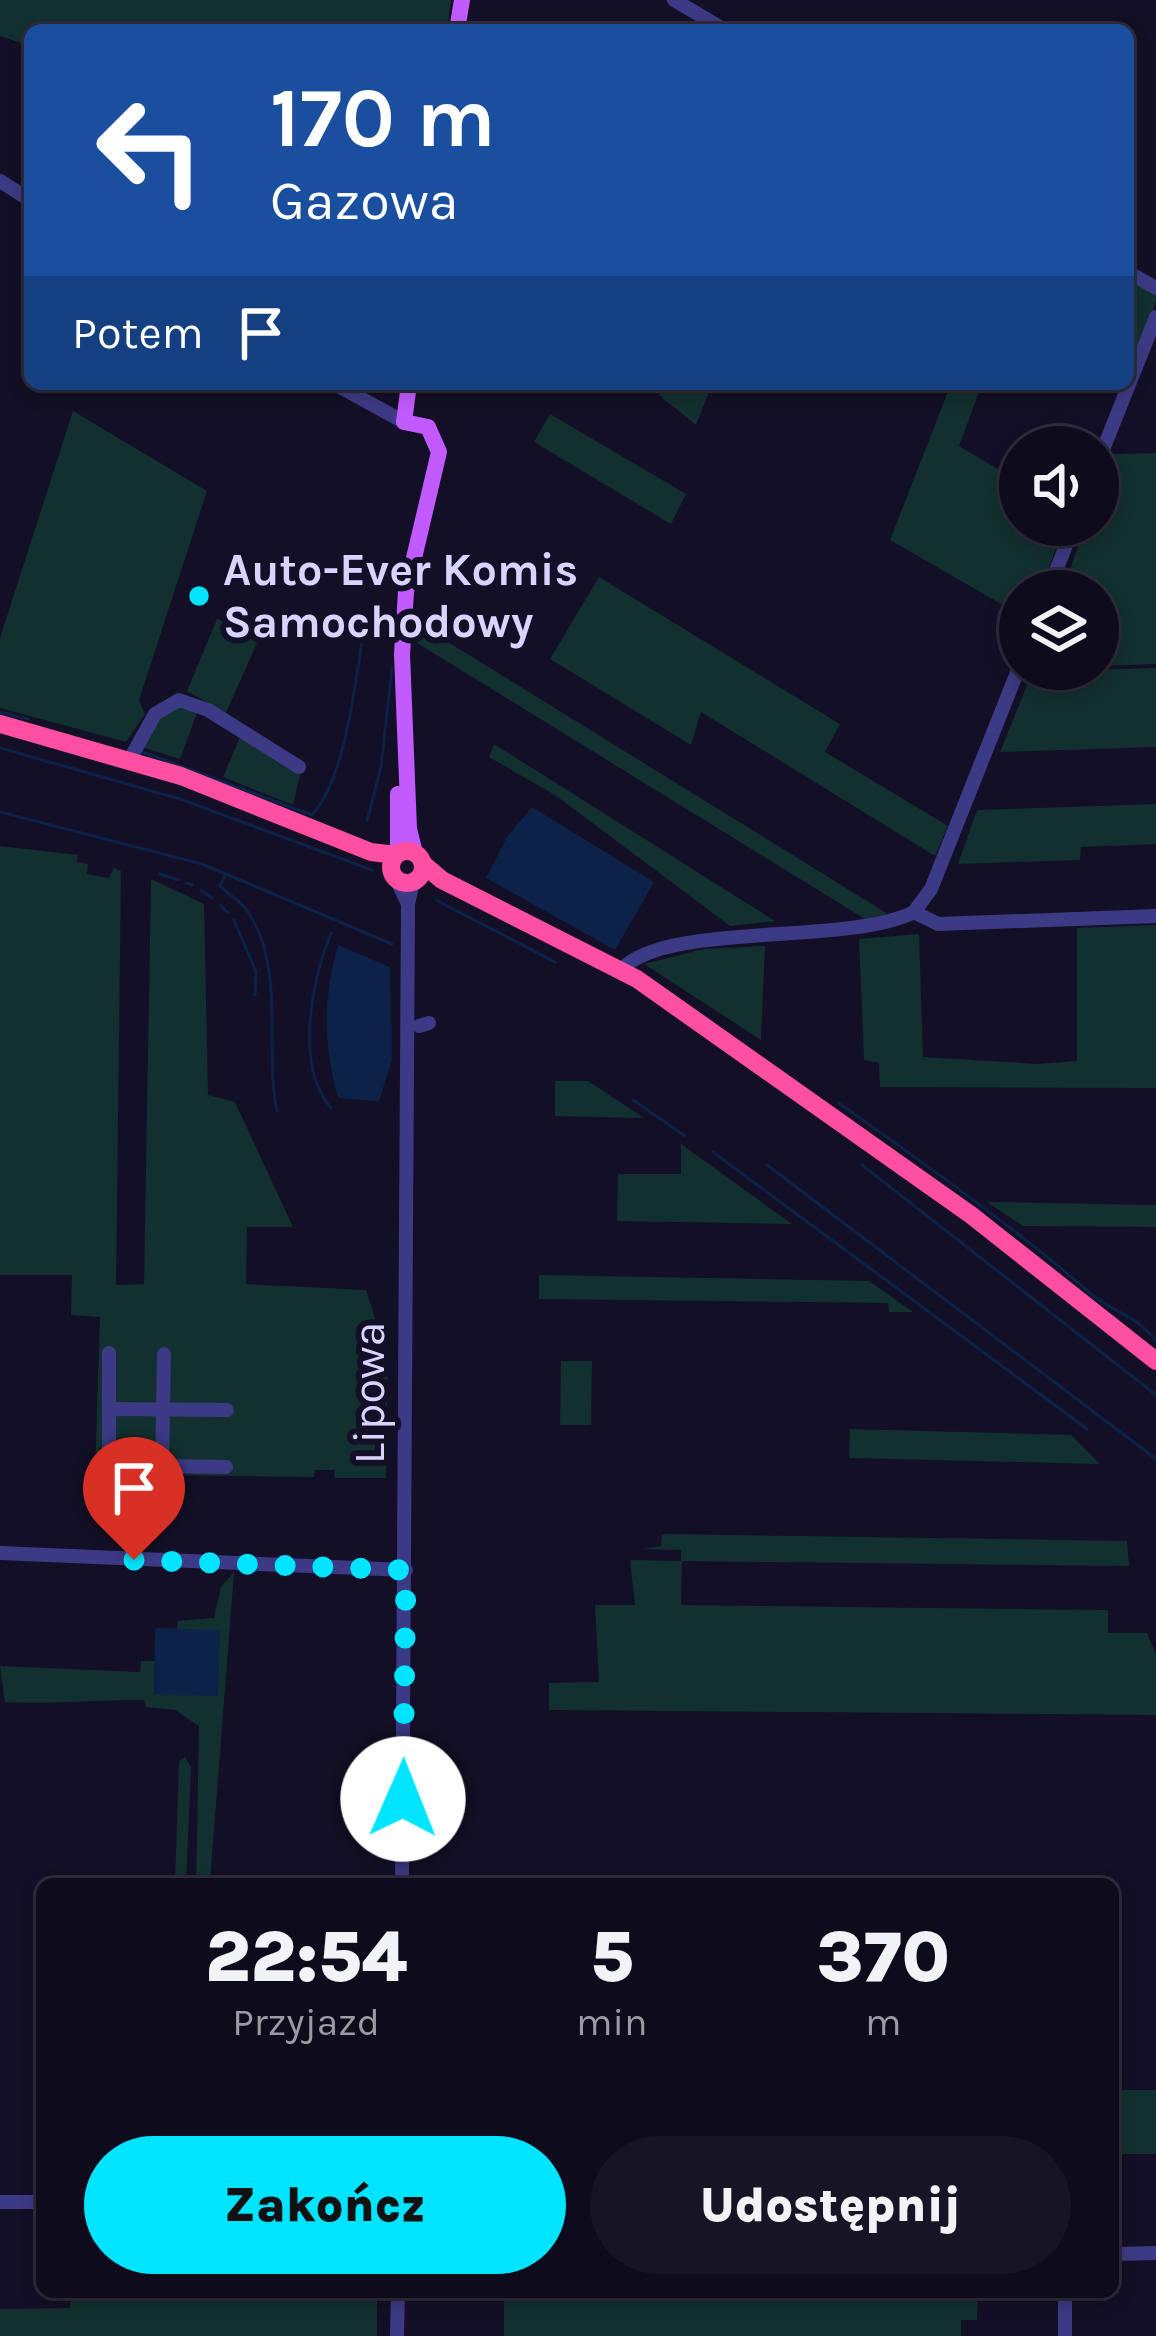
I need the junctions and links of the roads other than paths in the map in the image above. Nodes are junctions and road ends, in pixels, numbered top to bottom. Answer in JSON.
{"nodes":[{"id":1,"x":674,"y":0,"type":"edge"},
{"id":2,"x":715,"y":24,"type":"edge"},
{"id":3,"x":1156,"y":317,"type":"edge"},
{"id":4,"x":1134,"y":372,"type":"edge"},
{"id":5,"x":346,"y":390,"type":"edge"},
{"id":6,"x":408,"y":390,"type":"edge"},
{"id":7,"x":1127,"y":390,"type":"edge"},
{"id":8,"x":404,"y":422,"type":"junction"},
{"id":9,"x":1112,"y":426,"type":"edge"},
{"id":10,"x":1010,"y":690,"type":"edge"},
{"id":11,"x":0,"y":724,"type":"edge"},
{"id":12,"x":130,"y":759,"type":"junction"},
{"id":13,"x":299,"y":767,"type":"dead end"},
{"id":14,"x":406,"y":866,"type":"junction"},
{"id":15,"x":914,"y":912,"type":"junction"},
{"id":16,"x":1156,"y":916,"type":"edge"},
{"id":17,"x":621,"y":970,"type":"junction"},
{"id":18,"x":109,"y":1353,"type":"dead end"},
{"id":19,"x":164,"y":1354,"type":"dead end"},
{"id":20,"x":1156,"y":1361,"type":"edge"},
{"id":21,"x":109,"y":1408,"type":"junction"},
{"id":22,"x":163,"y":1410,"type":"junction"},
{"id":23,"x":227,"y":1410,"type":"dead end"},
{"id":24,"x":163,"y":1466,"type":"junction"},
{"id":25,"x":226,"y":1467,"type":"dead end"},
{"id":26,"x":0,"y":1553,"type":"edge"},
{"id":27,"x":406,"y":1570,"type":"junction"},
{"id":28,"x":402,"y":1878,"type":"edge"},
{"id":29,"x":0,"y":2202,"type":"edge"},
{"id":30,"x":36,"y":2202,"type":"edge"},
{"id":31,"x":1156,"y":2253,"type":"edge"},
{"id":32,"x":1119,"y":2254,"type":"edge"},
{"id":33,"x":398,"y":2298,"type":"edge"},
{"id":34,"x":1065,"y":2298,"type":"edge"},
{"id":35,"x":397,"y":2336,"type":"edge"},
{"id":36,"x":1066,"y":2336,"type":"edge"}],
"edges":[{"from":1,"to":2,"type":"street"},
{"from":3,"to":4,"type":"street"},
{"from":5,"to":8,"type":"street"},
{"from":6,"to":8,"type":"main road"},
{"from":7,"to":9,"type":"street"},
{"from":8,"to":14,"type":"main road","name":"Lipowa"},
{"from":10,"to":15,"type":"street"},
{"from":11,"to":12,"type":"highway"},
{"from":12,"to":13,"type":"street"},
{"from":12,"to":14,"type":"highway"},
{"from":14,"to":17,"type":"highway"},
{"from":14,"to":27,"type":"street","name":"Lipowa"},
{"from":15,"to":16,"type":"street"},
{"from":15,"to":17,"type":"street"},
{"from":17,"to":20,"type":"highway"},
{"from":18,"to":21,"type":"street"},
{"from":19,"to":22,"type":"street"},
{"from":21,"to":22,"type":"street"},
{"from":21,"to":24,"type":"street"},
{"from":22,"to":23,"type":"street"},
{"from":22,"to":24,"type":"street"},
{"from":24,"to":25,"type":"street"},
{"from":26,"to":27,"type":"street"},
{"from":27,"to":28,"type":"street","name":"Lipowa"},
{"from":29,"to":30,"type":"street"},
{"from":31,"to":32,"type":"street"},
{"from":33,"to":35,"type":"street"},
{"from":34,"to":36,"type":"street"}]}
